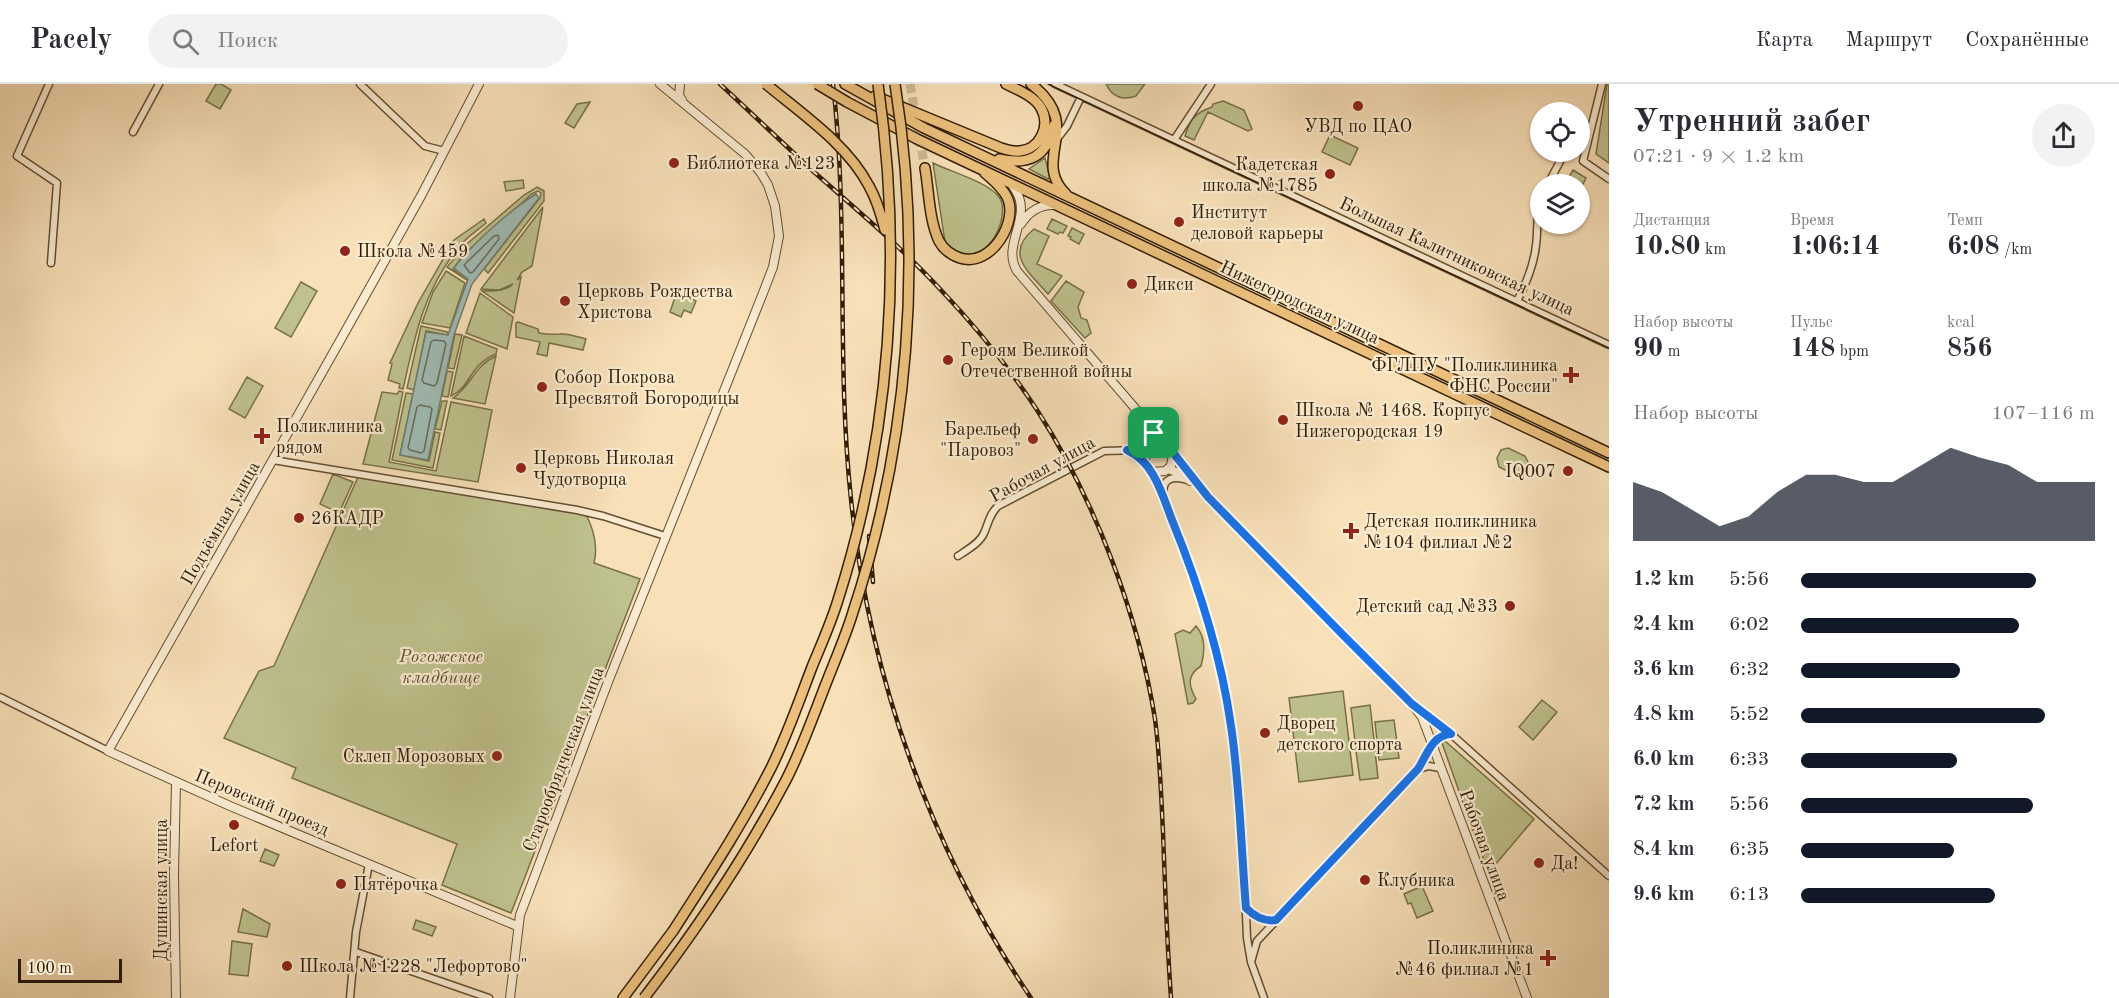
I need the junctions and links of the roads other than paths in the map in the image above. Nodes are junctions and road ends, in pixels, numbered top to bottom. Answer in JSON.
{"nodes":[{"id":1,"x":49,"y":84,"type":"edge"},
{"id":2,"x":159,"y":84,"type":"edge"},
{"id":3,"x":360,"y":84,"type":"edge"},
{"id":4,"x":479,"y":84,"type":"edge"},
{"id":5,"x":660,"y":84,"type":"edge"},
{"id":6,"x":680,"y":84,"type":"edge"},
{"id":7,"x":766,"y":84,"type":"edge"},
{"id":8,"x":817,"y":84,"type":"edge"},
{"id":9,"x":845,"y":84,"type":"edge"},
{"id":10,"x":878,"y":84,"type":"edge"},
{"id":11,"x":895,"y":84,"type":"edge"},
{"id":12,"x":902,"y":84,"type":"edge"},
{"id":13,"x":1006,"y":84,"type":"edge"},
{"id":14,"x":1031,"y":84,"type":"edge"},
{"id":15,"x":1055,"y":84,"type":"edge"},
{"id":16,"x":1211,"y":84,"type":"edge"},
{"id":17,"x":1602,"y":84,"type":"edge"},
{"id":18,"x":1082,"y":97,"type":"junction"},
{"id":19,"x":684,"y":104,"type":"junction"},
{"id":20,"x":899,"y":108,"type":"junction"},
{"id":21,"x":1055,"y":113,"type":"junction"},
{"id":22,"x":133,"y":132,"type":"dead end"},
{"id":23,"x":1057,"y":139,"type":"junction"},
{"id":24,"x":1174,"y":140,"type":"junction"},
{"id":25,"x":970,"y":149,"type":"junction"},
{"id":26,"x":444,"y":151,"type":"junction"},
{"id":27,"x":968,"y":162,"type":"junction"},
{"id":28,"x":925,"y":168,"type":"tunnel mouth"},
{"id":29,"x":1000,"y":176,"type":"junction"},
{"id":30,"x":1609,"y":179,"type":"edge"},
{"id":31,"x":1072,"y":199,"type":"junction"},
{"id":32,"x":1061,"y":206,"type":"junction"},
{"id":33,"x":1019,"y":228,"type":"junction"},
{"id":34,"x":1537,"y":234,"type":"edge"},
{"id":35,"x":51,"y":263,"type":"dead end"},
{"id":36,"x":891,"y":274,"type":"junction"},
{"id":37,"x":1517,"y":301,"type":"junction"},
{"id":38,"x":1609,"y":345,"type":"edge"},
{"id":39,"x":1154,"y":433,"type":"junction"},
{"id":40,"x":1165,"y":445,"type":"junction"},
{"id":41,"x":1151,"y":446,"type":"junction"},
{"id":42,"x":1127,"y":450,"type":"junction"},
{"id":43,"x":1609,"y":453,"type":"edge"},
{"id":44,"x":1173,"y":454,"type":"junction"},
{"id":45,"x":273,"y":460,"type":"junction"},
{"id":46,"x":1147,"y":466,"type":"junction"},
{"id":47,"x":1609,"y":467,"type":"edge"},
{"id":48,"x":1166,"y":470,"type":"junction"},
{"id":49,"x":1189,"y":481,"type":"junction"},
{"id":50,"x":1158,"y":483,"type":"junction"},
{"id":51,"x":1201,"y":489,"type":"junction"},
{"id":52,"x":1164,"y":498,"type":"junction"},
{"id":53,"x":665,"y":536,"type":"junction"},
{"id":54,"x":958,"y":556,"type":"dead end"},
{"id":55,"x":0,"y":697,"type":"edge"},
{"id":56,"x":1412,"y":704,"type":"junction"},
{"id":57,"x":1451,"y":734,"type":"junction"},
{"id":58,"x":1432,"y":745,"type":"junction"},
{"id":59,"x":108,"y":751,"type":"junction"},
{"id":60,"x":1440,"y":768,"type":"junction"},
{"id":61,"x":1418,"y":769,"type":"junction"},
{"id":62,"x":176,"y":782,"type":"junction"},
{"id":63,"x":369,"y":864,"type":"junction"},
{"id":64,"x":1609,"y":876,"type":"edge"},
{"id":65,"x":1246,"y":908,"type":"junction"},
{"id":66,"x":1276,"y":920,"type":"junction"},
{"id":67,"x":517,"y":926,"type":"junction"},
{"id":68,"x":356,"y":952,"type":"junction"},
{"id":69,"x":1251,"y":962,"type":"junction"},
{"id":70,"x":624,"y":996,"type":"edge"},
{"id":71,"x":176,"y":998,"type":"edge"},
{"id":72,"x":350,"y":998,"type":"edge"},
{"id":73,"x":489,"y":998,"type":"edge"},
{"id":74,"x":510,"y":998,"type":"edge"},
{"id":75,"x":644,"y":998,"type":"edge"},
{"id":76,"x":1264,"y":998,"type":"edge"},
{"id":77,"x":1527,"y":998,"type":"edge"}],
"edges":[{"from":1,"to":35,"type":"street"},
{"from":2,"to":22,"type":"street"},
{"from":3,"to":26,"type":"street"},
{"from":4,"to":26,"type":"street","name":"Подъёмная улица"},
{"from":5,"to":19,"type":"street","name":"Старообрядческая улица"},
{"from":6,"to":19,"type":"street"},
{"from":7,"to":36,"type":"main road","bridge":true},
{"from":8,"to":27,"type":"main road","name":"Нижегородская улица","bridge":true},
{"from":9,"to":13,"type":"main road"},
{"from":9,"to":25,"type":"main road","name":"Нижегородская улица"},
{"from":10,"to":36,"type":"main road","bridge":true},
{"from":11,"to":20,"type":"main road","bridge":true},
{"from":12,"to":20,"type":"main road","bridge":true},
{"from":14,"to":21,"type":"main road"},
{"from":15,"to":18,"type":"street","name":"Большая Калитниковская улица"},
{"from":16,"to":24,"type":"street"},
{"from":17,"to":30,"type":"street"},
{"from":18,"to":23,"type":"street"},
{"from":18,"to":24,"type":"street","name":"Большая Калитниковская улица"},
{"from":19,"to":53,"type":"street","name":"Старообрядческая улица"},
{"from":20,"to":75,"type":"main road","bridge":true},
{"from":21,"to":23,"type":"main road"},
{"from":21,"to":25,"type":"main road"},
{"from":23,"to":31,"type":"main road"},
{"from":24,"to":37,"type":"street","name":"Большая Калитниковская улица"},
{"from":25,"to":31,"type":"main road","name":"Нижегородская улица"},
{"from":26,"to":45,"type":"street","name":"Подъёмная улица"},
{"from":27,"to":28,"type":"main road"},
{"from":27,"to":29,"type":"main road","name":"Нижегородская улица"},
{"from":29,"to":32,"type":"main road","name":"Нижегородская улица"},
{"from":29,"to":33,"type":"street"},
{"from":31,"to":43,"type":"main road","name":"Нижегородская улица"},
{"from":32,"to":33,"type":"street"},
{"from":32,"to":47,"type":"main road","name":"Нижегородская улица"},
{"from":33,"to":39,"type":"street"},
{"from":34,"to":37,"type":"street"},
{"from":36,"to":70,"type":"main road","bridge":true},
{"from":37,"to":38,"type":"street","name":"Большая Калитниковская улица"},
{"from":39,"to":40,"type":"street"},
{"from":39,"to":41,"type":"street"},
{"from":40,"to":41,"type":"street"},
{"from":40,"to":44,"type":"street"},
{"from":41,"to":42,"type":"street","name":"Рабочая улица"},
{"from":41,"to":46,"type":"street"},
{"from":42,"to":46,"type":"street"},
{"from":42,"to":54,"type":"street","name":"Рабочая улица"},
{"from":44,"to":48,"type":"street"},
{"from":44,"to":51,"type":"street"},
{"from":45,"to":53,"type":"street"},
{"from":45,"to":59,"type":"street","name":"Подъёмная улица"},
{"from":46,"to":48,"type":"street"},
{"from":46,"to":50,"type":"street"},
{"from":48,"to":49,"type":"street"},
{"from":48,"to":50,"type":"street"},
{"from":49,"to":51,"type":"street"},
{"from":49,"to":52,"type":"street"},
{"from":50,"to":52,"type":"street"},
{"from":51,"to":56,"type":"street","name":"Рабочая улица"},
{"from":52,"to":65,"type":"street"},
{"from":53,"to":67,"type":"street","name":"Старообрядческая улица"},
{"from":55,"to":59,"type":"street","name":"Перовский проезд"},
{"from":56,"to":57,"type":"street"},
{"from":56,"to":58,"type":"street","name":"Рабочая улица"},
{"from":57,"to":58,"type":"street"},
{"from":57,"to":64,"type":"street"},
{"from":58,"to":60,"type":"street","name":"Рабочая улица"},
{"from":58,"to":61,"type":"street"},
{"from":59,"to":62,"type":"street","name":"Перовский проезд"},
{"from":60,"to":61,"type":"street"},
{"from":60,"to":77,"type":"street","name":"Рабочая улица"},
{"from":61,"to":66,"type":"street"},
{"from":62,"to":63,"type":"street","name":"Перовский проезд"},
{"from":62,"to":71,"type":"street","name":"Душинская улица"},
{"from":63,"to":67,"type":"street","name":"Перовский проезд"},
{"from":63,"to":68,"type":"street"},
{"from":65,"to":66,"type":"street"},
{"from":65,"to":69,"type":"street"},
{"from":66,"to":69,"type":"street"},
{"from":67,"to":74,"type":"street","name":"Старообрядческая улица"},
{"from":68,"to":72,"type":"street"},
{"from":68,"to":73,"type":"street"},
{"from":69,"to":76,"type":"street"}]}
